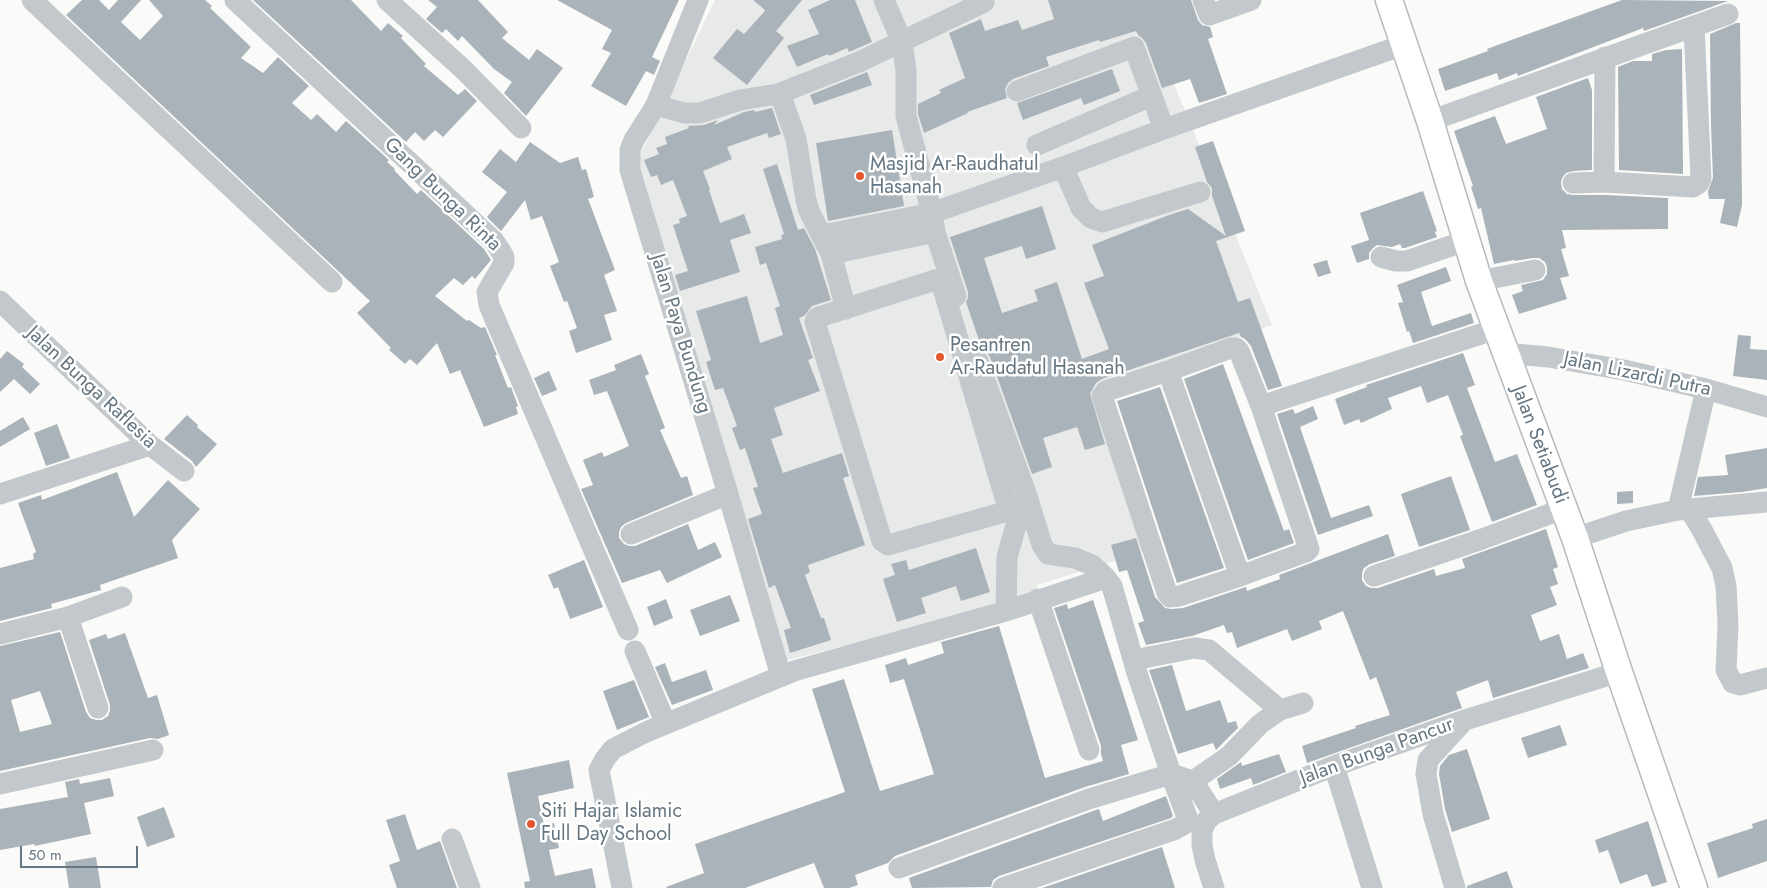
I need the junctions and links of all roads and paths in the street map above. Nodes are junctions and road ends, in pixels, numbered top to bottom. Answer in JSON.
{"nodes":[{"id":1,"x":32,"y":0,"type":"edge"},
{"id":2,"x":235,"y":0,"type":"edge"},
{"id":3,"x":387,"y":0,"type":"edge"},
{"id":4,"x":698,"y":0,"type":"edge"},
{"id":5,"x":884,"y":0,"type":"edge"},
{"id":6,"x":1203,"y":0,"type":"edge"},
{"id":7,"x":1251,"y":0,"type":"edge"},
{"id":8,"x":1389,"y":0,"type":"edge"},
{"id":9,"x":984,"y":2,"type":"dead end"},
{"id":10,"x":1728,"y":14,"type":"dead end"},
{"id":11,"x":1694,"y":27,"type":"junction"},
{"id":12,"x":902,"y":42,"type":"junction"},
{"id":13,"x":1403,"y":45,"type":"junction"},
{"id":14,"x":1605,"y":57,"type":"junction"},
{"id":15,"x":1017,"y":91,"type":"dead end"},
{"id":16,"x":778,"y":94,"type":"junction"},
{"id":17,"x":1151,"y":96,"type":"junction"},
{"id":18,"x":656,"y":105,"type":"junction"},
{"id":19,"x":1430,"y":121,"type":"junction"},
{"id":20,"x":521,"y":128,"type":"dead end"},
{"id":21,"x":1164,"y":129,"type":"junction"},
{"id":22,"x":1037,"y":145,"type":"dead end"},
{"id":23,"x":1062,"y":167,"type":"junction"},
{"id":24,"x":1604,"y":182,"type":"junction"},
{"id":25,"x":1573,"y":183,"type":"dead end"},
{"id":26,"x":1200,"y":192,"type":"dead end"},
{"id":27,"x":933,"y":222,"type":"junction"},
{"id":28,"x":1465,"y":241,"type":"junction"},
{"id":29,"x":827,"y":245,"type":"junction"},
{"id":30,"x":1381,"y":257,"type":"dead end"},
{"id":31,"x":1535,"y":270,"type":"dead end"},
{"id":32,"x":1478,"y":281,"type":"junction"},
{"id":33,"x":332,"y":282,"type":"dead end"},
{"id":34,"x":0,"y":301,"type":"edge"},
{"id":35,"x":846,"y":309,"type":"junction"},
{"id":36,"x":1496,"y":329,"type":"junction"},
{"id":37,"x":1504,"y":353,"type":"junction"},
{"id":38,"x":1168,"y":371,"type":"junction"},
{"id":39,"x":1706,"y":389,"type":"junction"},
{"id":40,"x":1260,"y":406,"type":"junction"},
{"id":41,"x":1767,"y":407,"type":"edge"},
{"id":42,"x":150,"y":445,"type":"junction"},
{"id":43,"x":184,"y":472,"type":"dead end"},
{"id":44,"x":0,"y":494,"type":"edge"},
{"id":45,"x":728,"y":494,"type":"junction"},
{"id":46,"x":1027,"y":496,"type":"junction"},
{"id":47,"x":1767,"y":502,"type":"edge"},
{"id":48,"x":1563,"y":509,"type":"junction"},
{"id":49,"x":1683,"y":509,"type":"junction"},
{"id":50,"x":631,"y":534,"type":"dead end"},
{"id":51,"x":1575,"y":538,"type":"junction"},
{"id":52,"x":1240,"y":576,"type":"junction"},
{"id":53,"x":1374,"y":576,"type":"dead end"},
{"id":54,"x":1106,"y":578,"type":"junction"},
{"id":55,"x":122,"y":598,"type":"dead end"},
{"id":56,"x":1038,"y":599,"type":"junction"},
{"id":57,"x":1006,"y":611,"type":"junction"},
{"id":58,"x":68,"y":617,"type":"junction"},
{"id":59,"x":628,"y":630,"type":"dead end"},
{"id":60,"x":0,"y":634,"type":"edge"},
{"id":61,"x":635,"y":650,"type":"dead end"},
{"id":62,"x":1134,"y":660,"type":"junction"},
{"id":63,"x":1619,"y":672,"type":"junction"},
{"id":64,"x":781,"y":676,"type":"junction"},
{"id":65,"x":1767,"y":678,"type":"edge"},
{"id":66,"x":1303,"y":702,"type":"dead end"},
{"id":67,"x":98,"y":708,"type":"dead end"},
{"id":68,"x":1280,"y":710,"type":"junction"},
{"id":69,"x":1465,"y":720,"type":"junction"},
{"id":70,"x":666,"y":724,"type":"junction"},
{"id":71,"x":153,"y":750,"type":"dead end"},
{"id":72,"x":1089,"y":750,"type":"dead end"},
{"id":73,"x":1334,"y":766,"type":"junction"},
{"id":74,"x":1171,"y":774,"type":"junction"},
{"id":75,"x":1193,"y":781,"type":"junction"},
{"id":76,"x":0,"y":784,"type":"edge"},
{"id":77,"x":1214,"y":814,"type":"junction"},
{"id":78,"x":452,"y":839,"type":"dead end"},
{"id":79,"x":899,"y":868,"type":"dead end"},
{"id":80,"x":470,"y":888,"type":"edge"},
{"id":81,"x":622,"y":888,"type":"edge"},
{"id":82,"x":1003,"y":888,"type":"edge"},
{"id":83,"x":1214,"y":888,"type":"edge"},
{"id":84,"x":1372,"y":888,"type":"edge"},
{"id":85,"x":1455,"y":888,"type":"edge"},
{"id":86,"x":1694,"y":888,"type":"edge"}],
"edges":[{"from":1,"to":33,"type":"street"},
{"from":2,"to":59,"type":"street","name":"Gang Bunga Rinta"},
{"from":3,"to":20,"type":"street"},
{"from":4,"to":18,"type":"street","name":"Jalan Paya Bundung"},
{"from":5,"to":12,"type":"street"},
{"from":6,"to":7,"type":"street"},
{"from":8,"to":13,"type":"main road","name":"Jalan Setiabudi"},
{"from":9,"to":12,"type":"street"},
{"from":10,"to":11,"type":"street"},
{"from":11,"to":14,"type":"street"},
{"from":11,"to":24,"type":"street"},
{"from":12,"to":16,"type":"street"},
{"from":12,"to":27,"type":"street"},
{"from":13,"to":19,"type":"main road","name":"Jalan Setiabudi"},
{"from":13,"to":21,"type":"street"},
{"from":14,"to":19,"type":"street"},
{"from":14,"to":24,"type":"street"},
{"from":15,"to":17,"type":"street"},
{"from":16,"to":18,"type":"street"},
{"from":16,"to":29,"type":"street"},
{"from":17,"to":21,"type":"street"},
{"from":17,"to":22,"type":"street"},
{"from":18,"to":45,"type":"street","name":"Jalan Paya Bundung"},
{"from":19,"to":28,"type":"main road","name":"Jalan Setiabudi"},
{"from":21,"to":23,"type":"street"},
{"from":23,"to":26,"type":"street"},
{"from":23,"to":27,"type":"street"},
{"from":24,"to":25,"type":"street"},
{"from":27,"to":29,"type":"street"},
{"from":27,"to":46,"type":"street"},
{"from":28,"to":30,"type":"street"},
{"from":28,"to":32,"type":"main road","name":"Jalan Setiabudi"},
{"from":29,"to":35,"type":"street"},
{"from":31,"to":32,"type":"street"},
{"from":32,"to":36,"type":"main road","name":"Jalan Setiabudi"},
{"from":34,"to":42,"type":"street","name":"Jalan Bunga Raflesia"},
{"from":35,"to":35,"type":"street"},
{"from":36,"to":37,"type":"main road","name":"Jalan Setiabudi"},
{"from":36,"to":40,"type":"street"},
{"from":37,"to":39,"type":"street","name":"Jalan Lizardi Putra"},
{"from":37,"to":48,"type":"main road","name":"Jalan Setiabudi"},
{"from":38,"to":40,"type":"street"},
{"from":38,"to":52,"type":"street"},
{"from":38,"to":52,"type":"street"},
{"from":39,"to":41,"type":"street","name":"Jalan Lizardi Putra"},
{"from":39,"to":49,"type":"street"},
{"from":40,"to":52,"type":"street"},
{"from":42,"to":43,"type":"street","name":"Jalan Bunga Raflesia"},
{"from":42,"to":44,"type":"street"},
{"from":45,"to":50,"type":"street"},
{"from":45,"to":64,"type":"street","name":"Jalan Paya Bundung"},
{"from":46,"to":54,"type":"street"},
{"from":46,"to":57,"type":"street"},
{"from":47,"to":49,"type":"street"},
{"from":48,"to":51,"type":"main road","name":"Jalan Setiabudi"},
{"from":48,"to":53,"type":"street"},
{"from":49,"to":51,"type":"street"},
{"from":49,"to":65,"type":"street"},
{"from":51,"to":63,"type":"main road","name":"Jalan Setiabudi"},
{"from":54,"to":56,"type":"street"},
{"from":54,"to":62,"type":"street"},
{"from":55,"to":58,"type":"street"},
{"from":56,"to":57,"type":"street"},
{"from":56,"to":72,"type":"street"},
{"from":57,"to":64,"type":"street"},
{"from":58,"to":60,"type":"street"},
{"from":58,"to":67,"type":"street"},
{"from":61,"to":70,"type":"street"},
{"from":62,"to":68,"type":"street"},
{"from":62,"to":74,"type":"street"},
{"from":63,"to":69,"type":"street","name":"Jalan Bunga Pancur"},
{"from":63,"to":86,"type":"main road","name":"Jalan Setiabudi"},
{"from":64,"to":70,"type":"street"},
{"from":66,"to":68,"type":"street"},
{"from":68,"to":75,"type":"street"},
{"from":69,"to":73,"type":"street","name":"Jalan Bunga Pancur"},
{"from":69,"to":85,"type":"street"},
{"from":70,"to":81,"type":"street"},
{"from":71,"to":76,"type":"street"},
{"from":73,"to":77,"type":"street","name":"Jalan Bunga Pancur"},
{"from":73,"to":84,"type":"street"},
{"from":74,"to":75,"type":"street"},
{"from":74,"to":79,"type":"street"},
{"from":74,"to":82,"type":"street"},
{"from":75,"to":77,"type":"street"},
{"from":77,"to":83,"type":"street"},
{"from":78,"to":80,"type":"street"}]}
